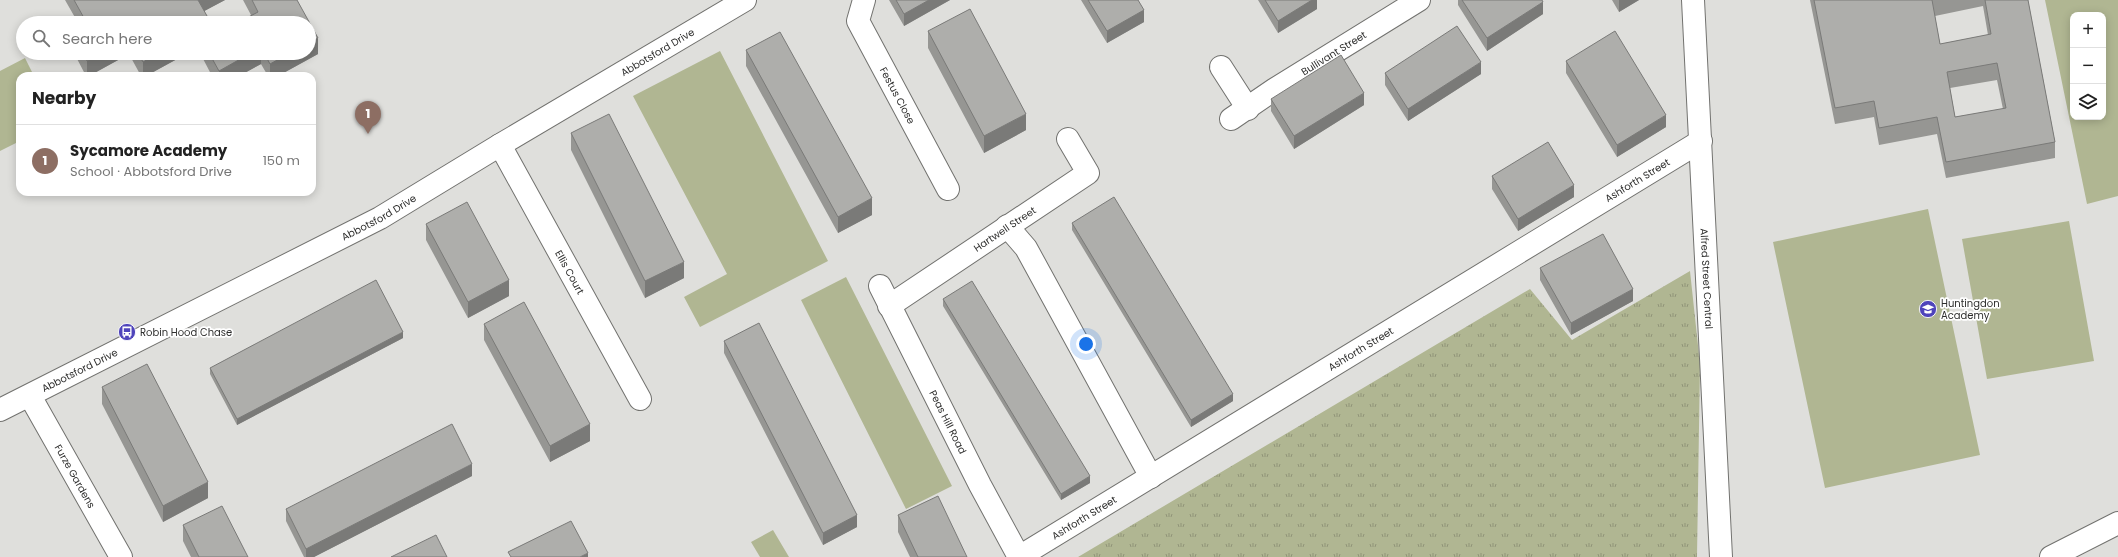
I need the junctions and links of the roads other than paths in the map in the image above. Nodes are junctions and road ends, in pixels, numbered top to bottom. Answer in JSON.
{"nodes":[{"id":1,"x":745,"y":0,"type":"edge"},
{"id":2,"x":864,"y":0,"type":"edge"},
{"id":3,"x":1420,"y":0,"type":"edge"},
{"id":4,"x":1693,"y":0,"type":"edge"},
{"id":5,"x":1221,"y":67,"type":"dead end"},
{"id":6,"x":1068,"y":139,"type":"dead end"},
{"id":7,"x":1701,"y":141,"type":"junction"},
{"id":8,"x":500,"y":145,"type":"junction"},
{"id":9,"x":948,"y":189,"type":"dead end"},
{"id":10,"x":1007,"y":226,"type":"junction"},
{"id":11,"x":880,"y":286,"type":"dead end"},
{"id":12,"x":889,"y":306,"type":"junction"},
{"id":13,"x":30,"y":396,"type":"junction"},
{"id":14,"x":640,"y":399,"type":"dead end"},
{"id":15,"x":0,"y":410,"type":"edge"},
{"id":16,"x":1151,"y":477,"type":"junction"},
{"id":17,"x":2118,"y":523,"type":"edge"},
{"id":18,"x":121,"y":557,"type":"edge"},
{"id":19,"x":1019,"y":557,"type":"edge"},
{"id":20,"x":1721,"y":557,"type":"edge"},
{"id":21,"x":2051,"y":557,"type":"edge"}],
"edges":[{"from":1,"to":8,"type":"street","name":"Abbotsford Drive"},
{"from":2,"to":9,"type":"street","name":"Festus Close"},
{"from":3,"to":5,"type":"street","name":"Bullivant Street"},
{"from":4,"to":7,"type":"street","name":"Alfred Street Central"},
{"from":6,"to":10,"type":"street","name":"Hartwell Street"},
{"from":7,"to":16,"type":"street","name":"Ashforth Street"},
{"from":7,"to":20,"type":"street","name":"Alfred Street Central"},
{"from":8,"to":13,"type":"street","name":"Abbotsford Drive"},
{"from":8,"to":14,"type":"street","name":"Ellis Court"},
{"from":10,"to":12,"type":"street","name":"Hartwell Street"},
{"from":10,"to":16,"type":"street"},
{"from":11,"to":12,"type":"street","name":"Peas Hill Road"},
{"from":12,"to":19,"type":"street","name":"Peas Hill Road"},
{"from":13,"to":15,"type":"street","name":"Abbotsford Drive"},
{"from":13,"to":18,"type":"street","name":"Furze Gardens"},
{"from":16,"to":19,"type":"street","name":"Ashforth Street"},
{"from":17,"to":21,"type":"street"}]}
